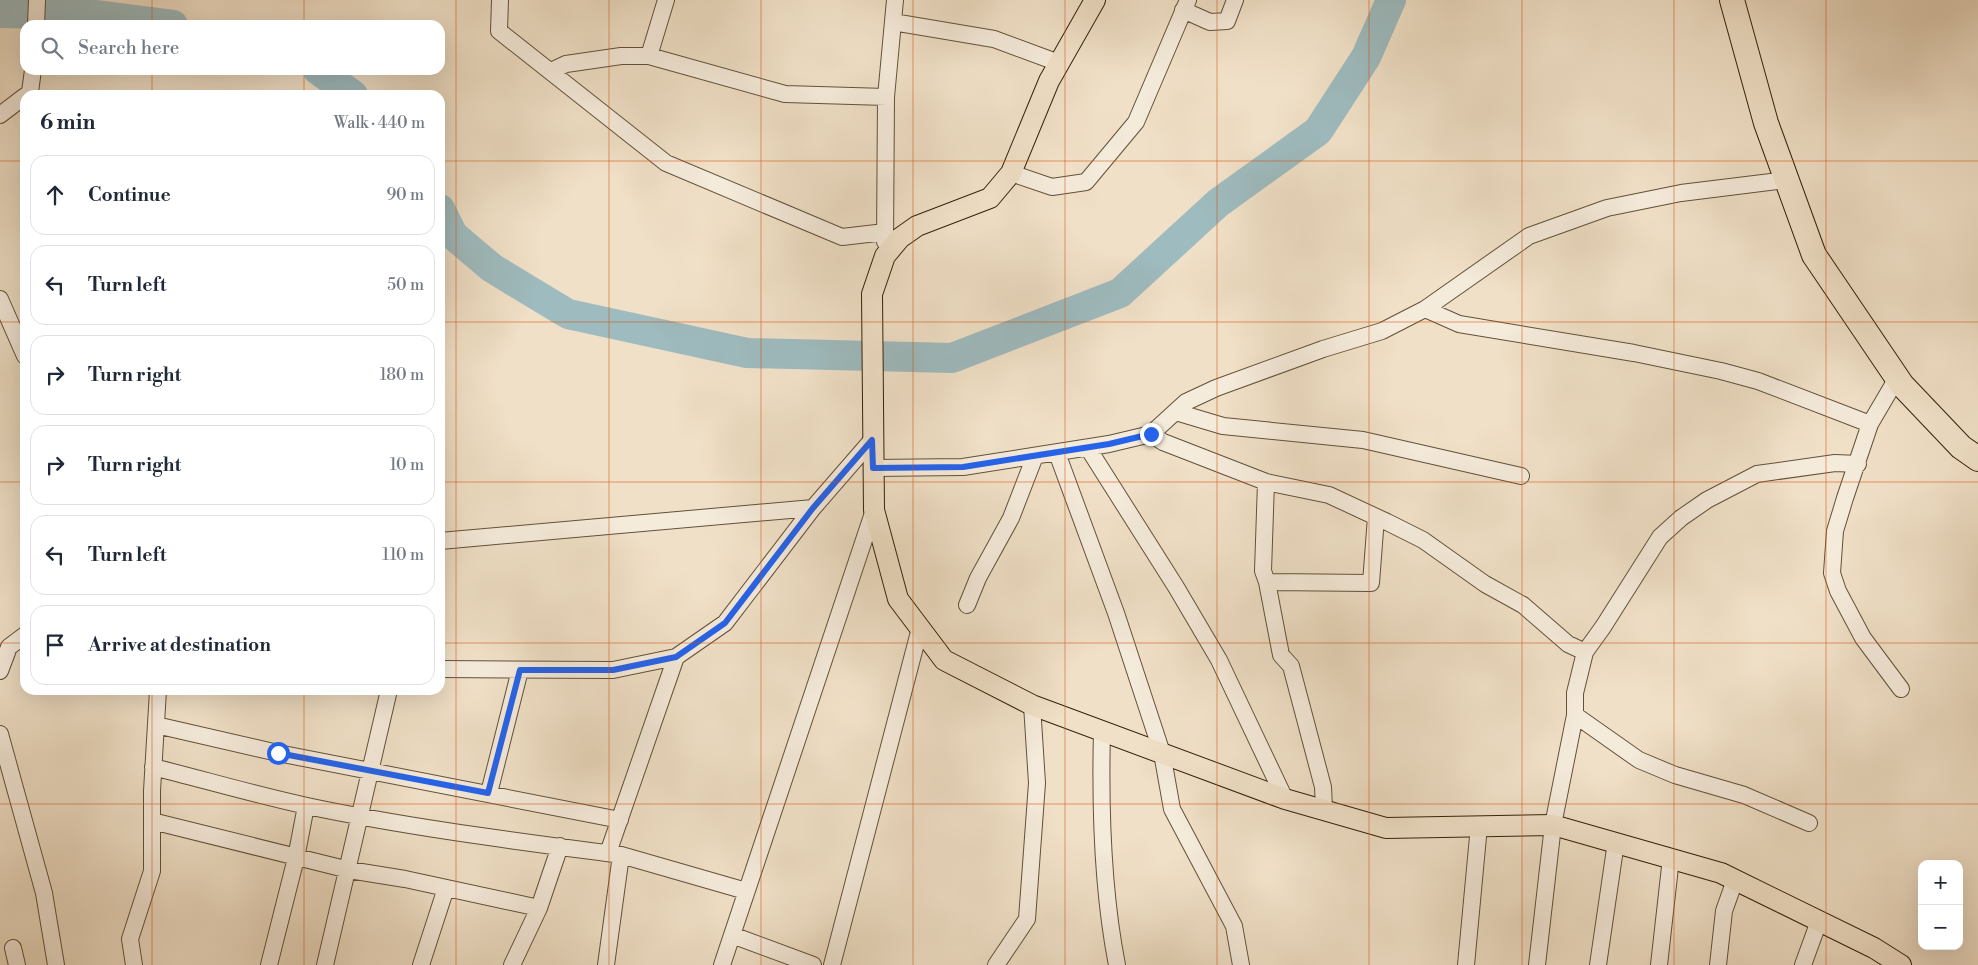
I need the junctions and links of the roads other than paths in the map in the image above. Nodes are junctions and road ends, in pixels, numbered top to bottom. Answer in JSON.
{"nodes":[{"id":1,"x":37,"y":0,"type":"edge"},
{"id":2,"x":500,"y":0,"type":"edge"},
{"id":3,"x":666,"y":0,"type":"edge"},
{"id":4,"x":1095,"y":0,"type":"edge"},
{"id":5,"x":1235,"y":0,"type":"edge"},
{"id":6,"x":1732,"y":0,"type":"edge"},
{"id":7,"x":891,"y":1,"type":"edge"},
{"id":8,"x":1186,"y":5,"type":"edge"},
{"id":9,"x":36,"y":20,"type":"edge"},
{"id":10,"x":893,"y":22,"type":"junction"},
{"id":11,"x":649,"y":56,"type":"junction"},
{"id":12,"x":1059,"y":63,"type":"junction"},
{"id":13,"x":551,"y":72,"type":"junction"},
{"id":14,"x":32,"y":75,"type":"edge"},
{"id":15,"x":30,"y":90,"type":"edge"},
{"id":16,"x":886,"y":98,"type":"junction"},
{"id":17,"x":20,"y":100,"type":"edge"},
{"id":18,"x":0,"y":114,"type":"edge"},
{"id":19,"x":1011,"y":173,"type":"junction"},
{"id":20,"x":1786,"y":180,"type":"junction"},
{"id":21,"x":885,"y":232,"type":"junction"},
{"id":22,"x":885,"y":256,"type":"junction"},
{"id":23,"x":0,"y":299,"type":"edge"},
{"id":24,"x":1425,"y":309,"type":"junction"},
{"id":25,"x":20,"y":345,"type":"edge"},
{"id":26,"x":1897,"y":378,"type":"junction"},
{"id":27,"x":1176,"y":412,"type":"junction"},
{"id":28,"x":1870,"y":424,"type":"junction"},
{"id":29,"x":1151,"y":434,"type":"junction"},
{"id":30,"x":872,"y":440,"type":"junction"},
{"id":31,"x":1088,"y":448,"type":"junction"},
{"id":32,"x":1057,"y":453,"type":"junction"},
{"id":33,"x":1035,"y":456,"type":"junction"},
{"id":34,"x":1978,"y":459,"type":"edge"},
{"id":35,"x":1858,"y":464,"type":"junction"},
{"id":36,"x":873,"y":468,"type":"junction"},
{"id":37,"x":1521,"y":476,"type":"dead end"},
{"id":38,"x":1266,"y":482,"type":"junction"},
{"id":39,"x":813,"y":508,"type":"junction"},
{"id":40,"x":874,"y":510,"type":"junction"},
{"id":41,"x":1376,"y":517,"type":"junction"},
{"id":42,"x":445,"y":541,"type":"edge"},
{"id":43,"x":1267,"y":582,"type":"junction"},
{"id":44,"x":967,"y":605,"type":"dead end"},
{"id":45,"x":920,"y":628,"type":"junction"},
{"id":46,"x":20,"y":639,"type":"edge"},
{"id":47,"x":1585,"y":652,"type":"junction"},
{"id":48,"x":676,"y":657,"type":"junction"},
{"id":49,"x":445,"y":670,"type":"edge"},
{"id":50,"x":520,"y":670,"type":"junction"},
{"id":51,"x":0,"y":671,"type":"edge"},
{"id":52,"x":1901,"y":689,"type":"dead end"},
{"id":53,"x":158,"y":695,"type":"edge"},
{"id":54,"x":388,"y":695,"type":"edge"},
{"id":55,"x":1032,"y":705,"type":"junction"},
{"id":56,"x":1575,"y":716,"type":"junction"},
{"id":57,"x":156,"y":725,"type":"junction"},
{"id":58,"x":1102,"y":731,"type":"junction"},
{"id":59,"x":0,"y":734,"type":"edge"},
{"id":60,"x":1162,"y":753,"type":"junction"},
{"id":61,"x":153,"y":767,"type":"junction"},
{"id":62,"x":372,"y":771,"type":"junction"},
{"id":63,"x":488,"y":793,"type":"junction"},
{"id":64,"x":1286,"y":799,"type":"junction"},
{"id":65,"x":306,"y":806,"type":"junction"},
{"id":66,"x":1324,"y":808,"type":"junction"},
{"id":67,"x":360,"y":816,"type":"junction"},
{"id":68,"x":620,"y":820,"type":"junction"},
{"id":69,"x":152,"y":821,"type":"junction"},
{"id":70,"x":1809,"y":823,"type":"dead end"},
{"id":71,"x":1553,"y":825,"type":"junction"},
{"id":72,"x":1479,"y":826,"type":"junction"},
{"id":73,"x":1616,"y":842,"type":"junction"},
{"id":74,"x":560,"y":846,"type":"junction"},
{"id":75,"x":615,"y":854,"type":"junction"},
{"id":76,"x":296,"y":858,"type":"junction"},
{"id":77,"x":1671,"y":858,"type":"junction"},
{"id":78,"x":348,"y":870,"type":"junction"},
{"id":79,"x":1735,"y":880,"type":"junction"},
{"id":80,"x":446,"y":888,"type":"junction"},
{"id":81,"x":746,"y":891,"type":"junction"},
{"id":82,"x":539,"y":908,"type":"junction"},
{"id":83,"x":1819,"y":921,"type":"junction"},
{"id":84,"x":732,"y":935,"type":"junction"},
{"id":85,"x":13,"y":948,"type":"dead end"},
{"id":86,"x":17,"y":965,"type":"edge"},
{"id":87,"x":56,"y":965,"type":"edge"},
{"id":88,"x":134,"y":965,"type":"edge"},
{"id":89,"x":269,"y":965,"type":"edge"},
{"id":90,"x":325,"y":965,"type":"edge"},
{"id":91,"x":420,"y":965,"type":"edge"},
{"id":92,"x":512,"y":965,"type":"edge"},
{"id":93,"x":606,"y":965,"type":"edge"},
{"id":94,"x":722,"y":965,"type":"edge"},
{"id":95,"x":813,"y":965,"type":"edge"},
{"id":96,"x":832,"y":965,"type":"edge"},
{"id":97,"x":996,"y":965,"type":"edge"},
{"id":98,"x":1117,"y":965,"type":"edge"},
{"id":99,"x":1241,"y":965,"type":"edge"},
{"id":100,"x":1466,"y":965,"type":"edge"},
{"id":101,"x":1537,"y":965,"type":"edge"},
{"id":102,"x":1598,"y":965,"type":"edge"},
{"id":103,"x":1658,"y":965,"type":"edge"},
{"id":104,"x":1718,"y":965,"type":"edge"},
{"id":105,"x":1803,"y":965,"type":"edge"},
{"id":106,"x":1900,"y":965,"type":"edge"}],
"edges":[{"from":1,"to":9,"type":"street"},
{"from":2,"to":13,"type":"street"},
{"from":3,"to":11,"type":"street"},
{"from":4,"to":12,"type":"main road"},
{"from":5,"to":8,"type":"street"},
{"from":6,"to":20,"type":"highway"},
{"from":7,"to":10,"type":"street"},
{"from":8,"to":19,"type":"street"},
{"from":10,"to":12,"type":"street"},
{"from":10,"to":16,"type":"street"},
{"from":11,"to":13,"type":"street"},
{"from":11,"to":16,"type":"street"},
{"from":12,"to":19,"type":"main road"},
{"from":13,"to":21,"type":"street"},
{"from":14,"to":15,"type":"street"},
{"from":16,"to":21,"type":"street"},
{"from":17,"to":18,"type":"street"},
{"from":19,"to":22,"type":"main road"},
{"from":20,"to":24,"type":"street"},
{"from":20,"to":26,"type":"highway"},
{"from":21,"to":22,"type":"street"},
{"from":22,"to":30,"type":"main road"},
{"from":23,"to":25,"type":"street"},
{"from":24,"to":27,"type":"street"},
{"from":24,"to":28,"type":"street"},
{"from":26,"to":28,"type":"street"},
{"from":26,"to":34,"type":"highway"},
{"from":27,"to":29,"type":"street"},
{"from":27,"to":37,"type":"street"},
{"from":28,"to":35,"type":"street"},
{"from":29,"to":31,"type":"street"},
{"from":29,"to":38,"type":"street"},
{"from":30,"to":36,"type":"main road"},
{"from":30,"to":39,"type":"street"},
{"from":31,"to":32,"type":"street"},
{"from":31,"to":64,"type":"street"},
{"from":32,"to":33,"type":"street"},
{"from":32,"to":60,"type":"street"},
{"from":33,"to":36,"type":"street"},
{"from":33,"to":44,"type":"street"},
{"from":35,"to":47,"type":"street"},
{"from":35,"to":52,"type":"street"},
{"from":36,"to":40,"type":"main road"},
{"from":38,"to":41,"type":"street"},
{"from":38,"to":43,"type":"street"},
{"from":39,"to":42,"type":"street"},
{"from":39,"to":48,"type":"street"},
{"from":40,"to":45,"type":"main road"},
{"from":40,"to":81,"type":"street"},
{"from":41,"to":43,"type":"street"},
{"from":41,"to":47,"type":"street"},
{"from":43,"to":66,"type":"street"},
{"from":45,"to":55,"type":"main road"},
{"from":45,"to":96,"type":"street"},
{"from":46,"to":51,"type":"street"},
{"from":47,"to":56,"type":"street"},
{"from":48,"to":50,"type":"street"},
{"from":48,"to":68,"type":"street"},
{"from":49,"to":50,"type":"street"},
{"from":50,"to":63,"type":"street"},
{"from":53,"to":57,"type":"street"},
{"from":54,"to":62,"type":"street"},
{"from":55,"to":58,"type":"main road"},
{"from":55,"to":97,"type":"street"},
{"from":56,"to":70,"type":"street"},
{"from":56,"to":71,"type":"street"},
{"from":57,"to":61,"type":"street"},
{"from":57,"to":62,"type":"street"},
{"from":58,"to":60,"type":"main road"},
{"from":58,"to":98,"type":"street"},
{"from":59,"to":87,"type":"street"},
{"from":60,"to":64,"type":"main road"},
{"from":60,"to":99,"type":"street"},
{"from":61,"to":65,"type":"street"},
{"from":61,"to":69,"type":"street"},
{"from":62,"to":63,"type":"street"},
{"from":62,"to":67,"type":"street"},
{"from":63,"to":68,"type":"street"},
{"from":64,"to":66,"type":"main road"},
{"from":65,"to":67,"type":"street"},
{"from":65,"to":76,"type":"street"},
{"from":66,"to":72,"type":"main road"},
{"from":67,"to":74,"type":"street"},
{"from":67,"to":78,"type":"street"},
{"from":68,"to":75,"type":"street"},
{"from":69,"to":76,"type":"street"},
{"from":69,"to":88,"type":"street"},
{"from":71,"to":72,"type":"main road"},
{"from":71,"to":73,"type":"main road"},
{"from":71,"to":101,"type":"street"},
{"from":72,"to":100,"type":"street"},
{"from":73,"to":77,"type":"main road"},
{"from":73,"to":102,"type":"street"},
{"from":74,"to":75,"type":"street"},
{"from":74,"to":82,"type":"street"},
{"from":75,"to":81,"type":"street"},
{"from":75,"to":93,"type":"street"},
{"from":76,"to":78,"type":"street"},
{"from":76,"to":89,"type":"street"},
{"from":77,"to":79,"type":"main road"},
{"from":77,"to":103,"type":"street"},
{"from":78,"to":80,"type":"street"},
{"from":78,"to":90,"type":"street"},
{"from":79,"to":83,"type":"main road"},
{"from":79,"to":104,"type":"street"},
{"from":80,"to":82,"type":"street"},
{"from":80,"to":91,"type":"street"},
{"from":81,"to":84,"type":"street"},
{"from":82,"to":92,"type":"street"},
{"from":83,"to":105,"type":"street"},
{"from":83,"to":106,"type":"main road"},
{"from":84,"to":94,"type":"street"},
{"from":84,"to":95,"type":"street"},
{"from":85,"to":86,"type":"street"}]}
